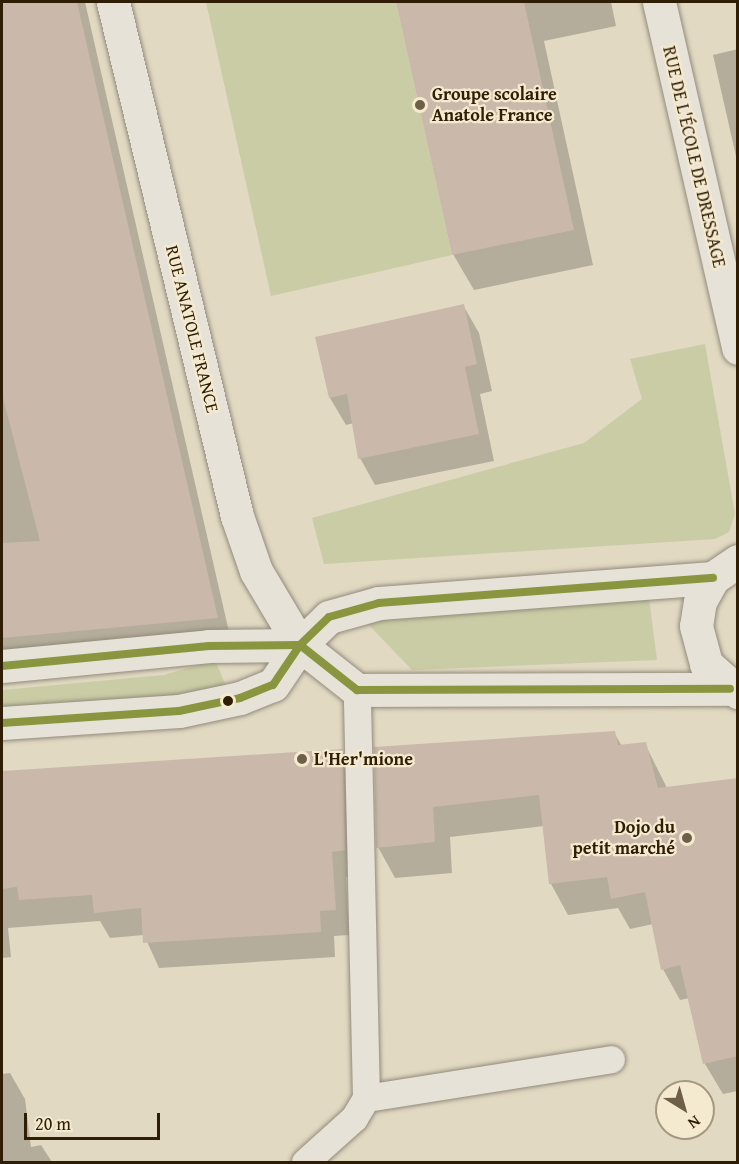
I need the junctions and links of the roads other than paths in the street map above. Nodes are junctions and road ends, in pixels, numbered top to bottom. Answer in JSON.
{"nodes":[{"id":1,"x":112,"y":2,"type":"edge"},
{"id":2,"x":659,"y":2,"type":"edge"},
{"id":3,"x":738,"y":348,"type":"edge"},
{"id":4,"x":725,"y":570,"type":"edge"},
{"id":5,"x":300,"y":645,"type":"junction"},
{"id":6,"x":2,"y":666,"type":"edge"},
{"id":7,"x":357,"y":690,"type":"junction"},
{"id":8,"x":734,"y":690,"type":"edge"},
{"id":9,"x":2,"y":723,"type":"edge"},
{"id":10,"x":611,"y":1059,"type":"dead end"},
{"id":11,"x":366,"y":1098,"type":"junction"},
{"id":12,"x":305,"y":1162,"type":"edge"}],
"edges":[{"from":1,"to":5,"type":"main road","name":"RUE ANATOLE FRANCE"},
{"from":2,"to":3,"type":"main road","name":"RUE DE L'ÉCOLE DE DRESSAGE"},
{"from":4,"to":5,"type":"main road"},
{"from":4,"to":8,"type":"main road"},
{"from":5,"to":6,"type":"main road"},
{"from":5,"to":7,"type":"main road"},
{"from":5,"to":9,"type":"main road"},
{"from":7,"to":8,"type":"main road"},
{"from":7,"to":11,"type":"lane"},
{"from":10,"to":11,"type":"lane"},
{"from":11,"to":12,"type":"lane"}]}
